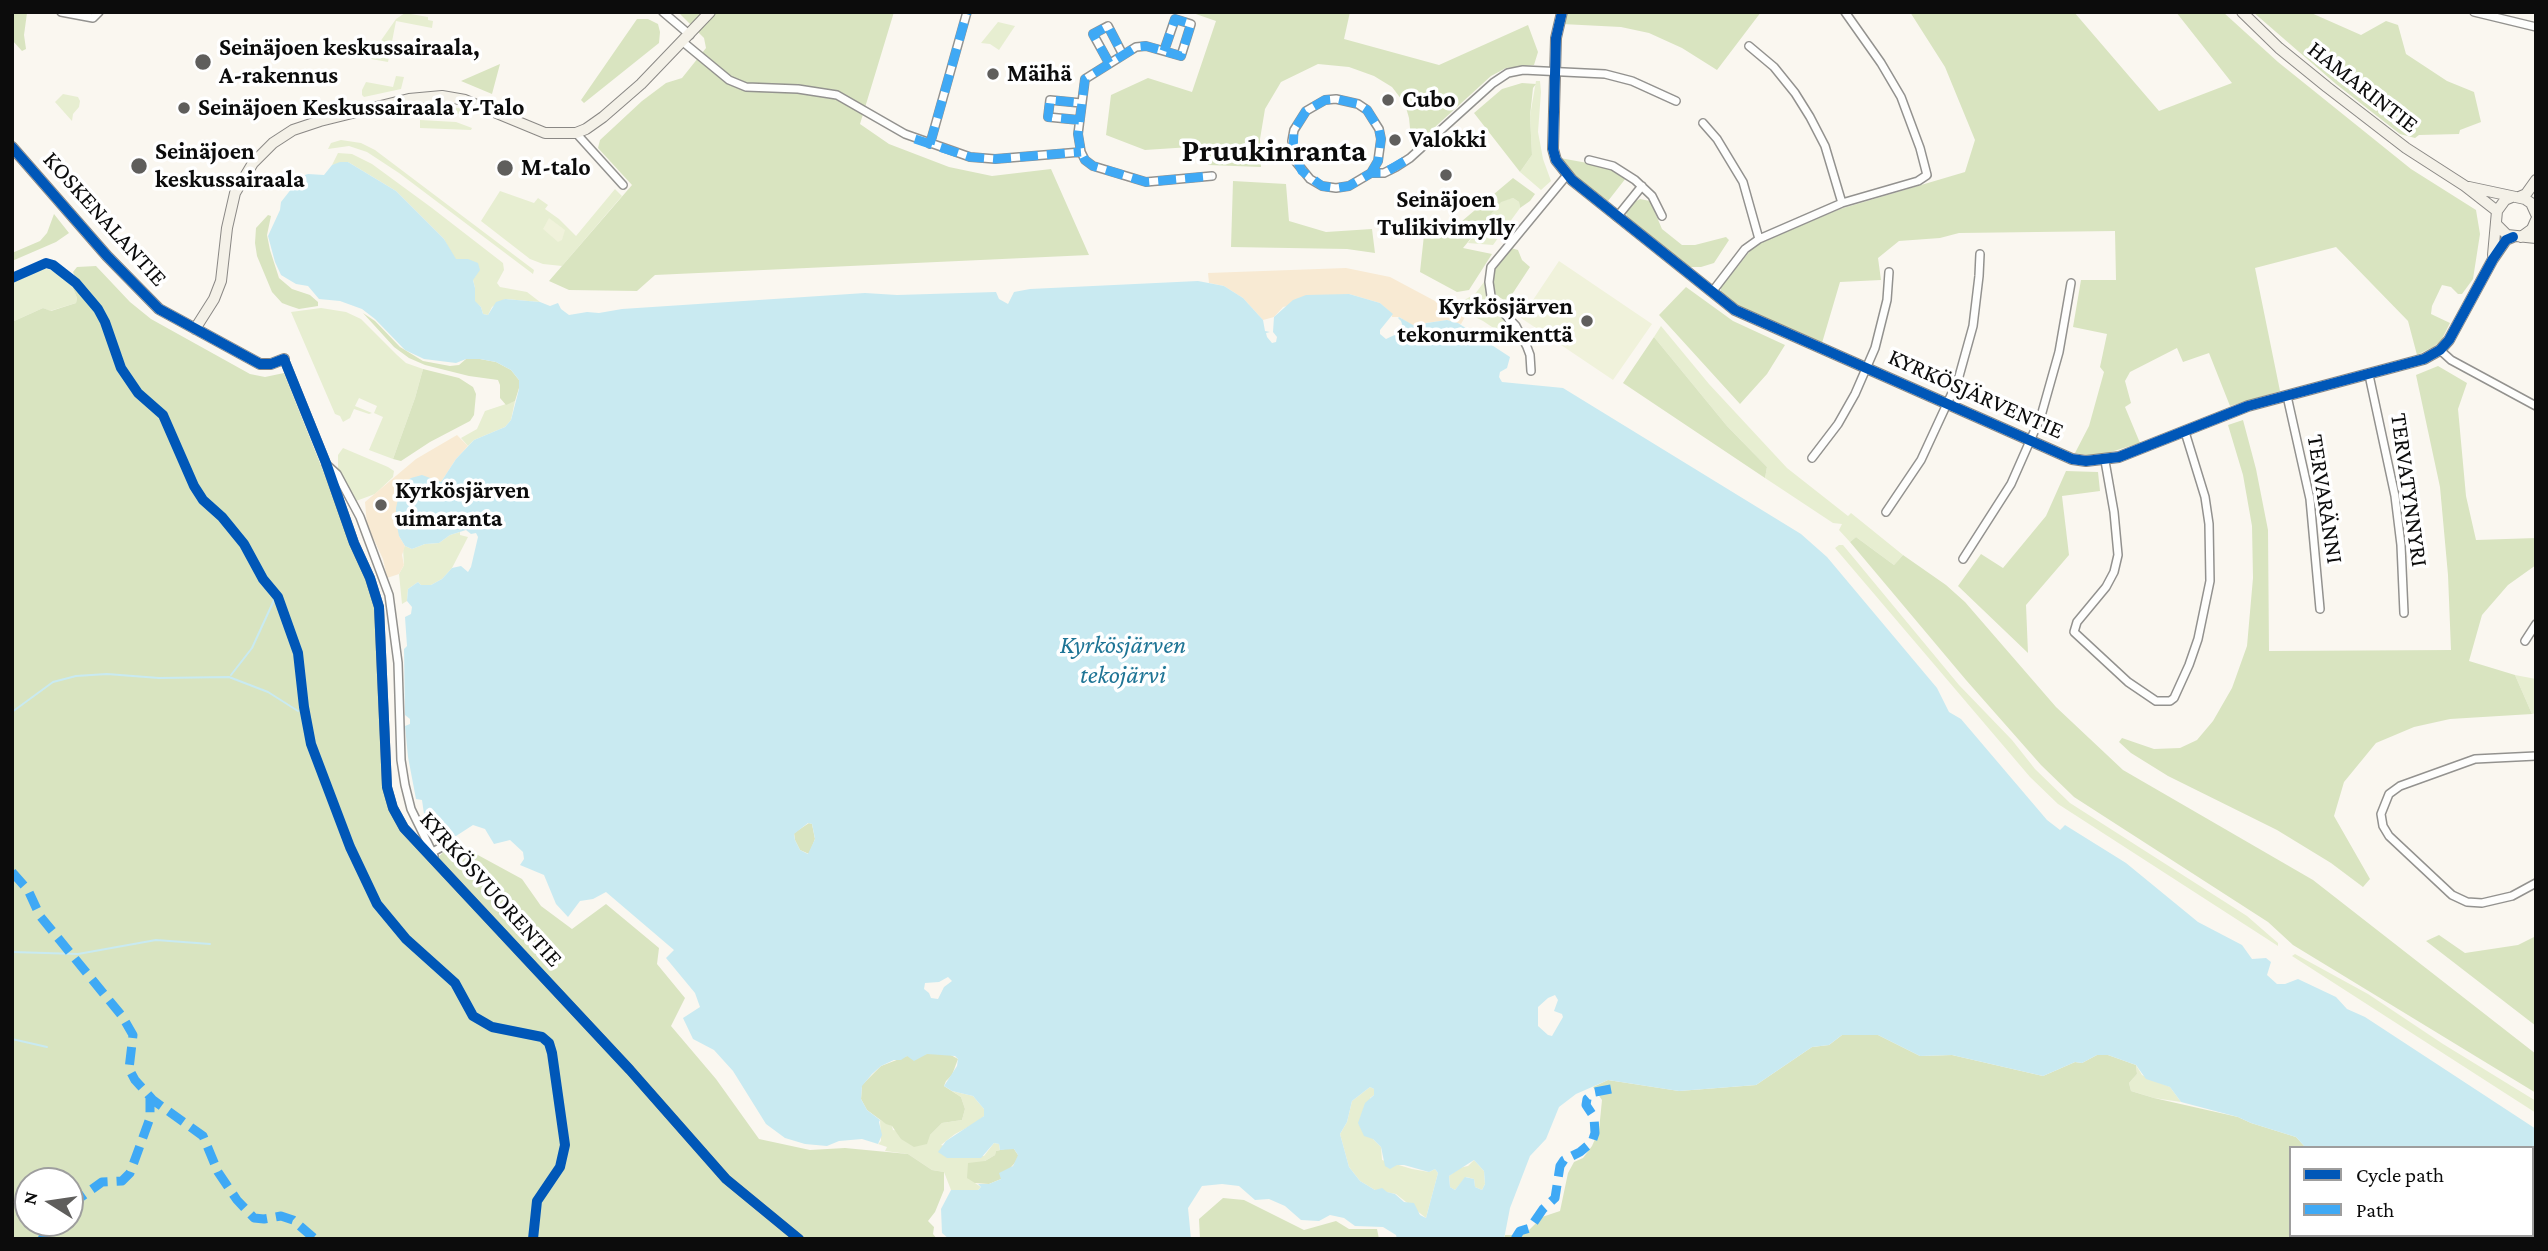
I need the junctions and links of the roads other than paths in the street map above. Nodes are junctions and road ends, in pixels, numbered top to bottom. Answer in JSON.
{"nodes":[{"id":1,"x":99,"y":12,"type":"edge"},
{"id":2,"x":663,"y":12,"type":"edge"},
{"id":3,"x":710,"y":12,"type":"edge"},
{"id":4,"x":967,"y":12,"type":"edge"},
{"id":5,"x":1562,"y":12,"type":"edge"},
{"id":6,"x":1845,"y":12,"type":"edge"},
{"id":7,"x":2242,"y":12,"type":"edge"},
{"id":8,"x":2474,"y":12,"type":"edge"},
{"id":9,"x":64,"y":13,"type":"edge"},
{"id":10,"x":2536,"y":27,"type":"edge"},
{"id":11,"x":687,"y":39,"type":"junction"},
{"id":12,"x":1749,"y":46,"type":"dead end"},
{"id":13,"x":1164,"y":51,"type":"junction"},
{"id":14,"x":1123,"y":55,"type":"junction"},
{"id":15,"x":1109,"y":63,"type":"junction"},
{"id":16,"x":1555,"y":72,"type":"junction"},
{"id":17,"x":1676,"y":101,"type":"dead end"},
{"id":18,"x":1081,"y":103,"type":"junction"},
{"id":19,"x":1079,"y":120,"type":"junction"},
{"id":20,"x":1703,"y":123,"type":"dead end"},
{"id":21,"x":576,"y":133,"type":"junction"},
{"id":22,"x":930,"y":144,"type":"junction"},
{"id":23,"x":12,"y":147,"type":"edge"},
{"id":24,"x":1081,"y":152,"type":"junction"},
{"id":25,"x":1589,"y":160,"type":"dead end"},
{"id":26,"x":1371,"y":173,"type":"junction"},
{"id":27,"x":1567,"y":175,"type":"junction"},
{"id":28,"x":1212,"y":176,"type":"dead end"},
{"id":29,"x":2536,"y":180,"type":"edge"},
{"id":30,"x":623,"y":185,"type":"dead end"},
{"id":31,"x":1642,"y":186,"type":"junction"},
{"id":32,"x":2465,"y":186,"type":"junction"},
{"id":33,"x":2515,"y":197,"type":"junction"},
{"id":34,"x":1842,"y":203,"type":"junction"},
{"id":35,"x":2535,"y":209,"type":"edge"},
{"id":36,"x":2497,"y":211,"type":"junction"},
{"id":37,"x":1662,"y":216,"type":"dead end"},
{"id":38,"x":1618,"y":217,"type":"junction"},
{"id":39,"x":2536,"y":222,"type":"edge"},
{"id":40,"x":2497,"y":225,"type":"junction"},
{"id":41,"x":2517,"y":237,"type":"junction"},
{"id":42,"x":2536,"y":238,"type":"edge"},
{"id":43,"x":1759,"y":239,"type":"junction"},
{"id":44,"x":1980,"y":254,"type":"dead end"},
{"id":45,"x":2493,"y":259,"type":"junction"},
{"id":46,"x":1889,"y":272,"type":"dead end"},
{"id":47,"x":2071,"y":283,"type":"dead end"},
{"id":48,"x":1712,"y":292,"type":"junction"},
{"id":49,"x":195,"y":329,"type":"junction"},
{"id":50,"x":2440,"y":350,"type":"junction"},
{"id":51,"x":284,"y":359,"type":"joint"},
{"id":52,"x":1866,"y":369,"type":"junction"},
{"id":53,"x":1531,"y":371,"type":"dead end"},
{"id":54,"x":2369,"y":375,"type":"junction"},
{"id":55,"x":2287,"y":396,"type":"junction"},
{"id":56,"x":1948,"y":405,"type":"junction"},
{"id":57,"x":2536,"y":406,"type":"edge"},
{"id":58,"x":2185,"y":432,"type":"junction"},
{"id":59,"x":2031,"y":441,"type":"junction"},
{"id":60,"x":1812,"y":458,"type":"dead end"},
{"id":61,"x":2105,"y":461,"type":"junction"},
{"id":62,"x":326,"y":463,"type":"junction"},
{"id":63,"x":1886,"y":512,"type":"dead end"},
{"id":64,"x":1963,"y":559,"type":"dead end"},
{"id":65,"x":384,"y":580,"type":"junction"},
{"id":66,"x":371,"y":582,"type":"junction"},
{"id":67,"x":2320,"y":609,"type":"dead end"},
{"id":68,"x":2404,"y":613,"type":"dead end"},
{"id":69,"x":2536,"y":624,"type":"edge"},
{"id":70,"x":2525,"y":641,"type":"dead end"},
{"id":71,"x":2536,"y":756,"type":"edge"},
{"id":72,"x":448,"y":837,"type":"dead end"},
{"id":73,"x":430,"y":853,"type":"junction"},
{"id":74,"x":2536,"y":883,"type":"edge"},
{"id":75,"x":799,"y":1239,"type":"edge"}],
"edges":[{"from":1,"to":9,"type":"street"},
{"from":2,"to":11,"type":"street"},
{"from":3,"to":11,"type":"street"},
{"from":4,"to":22,"type":"street"},
{"from":5,"to":16,"type":"street","name":"KYRKÖSJÄRVENTIE"},
{"from":6,"to":34,"type":"street"},
{"from":7,"to":32,"type":"street","name":"HAMARINTIE"},
{"from":8,"to":10,"type":"street"},
{"from":11,"to":21,"type":"street"},
{"from":11,"to":22,"type":"street"},
{"from":12,"to":34,"type":"street"},
{"from":13,"to":13,"type":"street"},
{"from":13,"to":14,"type":"street"},
{"from":14,"to":15,"type":"street"},
{"from":14,"to":15,"type":"street"},
{"from":15,"to":18,"type":"street"},
{"from":16,"to":17,"type":"street"},
{"from":16,"to":26,"type":"street"},
{"from":16,"to":27,"type":"street","name":"KYRKÖSJÄRVENTIE"},
{"from":18,"to":19,"type":"street"},
{"from":18,"to":19,"type":"street"},
{"from":19,"to":24,"type":"street"},
{"from":20,"to":43,"type":"street"},
{"from":21,"to":30,"type":"street"},
{"from":21,"to":49,"type":"street"},
{"from":22,"to":24,"type":"street"},
{"from":23,"to":49,"type":"street","name":"KOSKENALANTIE"},
{"from":24,"to":28,"type":"street"},
{"from":25,"to":31,"type":"street"},
{"from":26,"to":26,"type":"street"},
{"from":27,"to":38,"type":"street","name":"KYRKÖSJÄRVENTIE"},
{"from":27,"to":53,"type":"street"},
{"from":29,"to":33,"type":"street"},
{"from":31,"to":37,"type":"street"},
{"from":31,"to":38,"type":"street"},
{"from":32,"to":33,"type":"street","name":"HAMARINTIE"},
{"from":32,"to":36,"type":"street","name":"HAMARINTIE"},
{"from":33,"to":35,"type":"street"},
{"from":33,"to":36,"type":"street"},
{"from":34,"to":43,"type":"street"},
{"from":36,"to":40,"type":"street"},
{"from":38,"to":48,"type":"street","name":"KYRKÖSJÄRVENTIE"},
{"from":39,"to":41,"type":"street"},
{"from":40,"to":41,"type":"street"},
{"from":40,"to":45,"type":"street"},
{"from":41,"to":42,"type":"street"},
{"from":41,"to":45,"type":"street"},
{"from":43,"to":48,"type":"street"},
{"from":44,"to":56,"type":"street"},
{"from":45,"to":50,"type":"street"},
{"from":46,"to":52,"type":"street"},
{"from":47,"to":59,"type":"street"},
{"from":48,"to":52,"type":"street","name":"KYRKÖSJÄRVENTIE"},
{"from":49,"to":51,"type":"street","name":"KOSKENALANTIE"},
{"from":50,"to":54,"type":"street","name":"KYRKÖSJÄRVENTIE"},
{"from":50,"to":57,"type":"street"},
{"from":51,"to":62,"type":"street","name":"KYRKÖSVUORENTIE"},
{"from":52,"to":56,"type":"street","name":"KYRKÖSJÄRVENTIE"},
{"from":52,"to":60,"type":"street"},
{"from":54,"to":55,"type":"street","name":"KYRKÖSJÄRVENTIE"},
{"from":54,"to":68,"type":"street","name":"TERVATYNNYRI"},
{"from":55,"to":58,"type":"street","name":"KYRKÖSJÄRVENTIE"},
{"from":55,"to":67,"type":"street","name":"TERVARÄNNI"},
{"from":56,"to":59,"type":"street","name":"KYRKÖSJÄRVENTIE"},
{"from":56,"to":63,"type":"street"},
{"from":58,"to":61,"type":"street","name":"KYRKÖSJÄRVENTIE"},
{"from":58,"to":61,"type":"street"},
{"from":59,"to":61,"type":"street","name":"KYRKÖSJÄRVENTIE"},
{"from":59,"to":64,"type":"street"},
{"from":62,"to":65,"type":"street"},
{"from":62,"to":66,"type":"street","name":"KYRKÖSVUORENTIE"},
{"from":65,"to":66,"type":"street"},
{"from":65,"to":73,"type":"street"},
{"from":66,"to":73,"type":"street","name":"KYRKÖSVUORENTIE"},
{"from":69,"to":70,"type":"street"},
{"from":71,"to":74,"type":"street"},
{"from":72,"to":73,"type":"street"},
{"from":73,"to":75,"type":"street","name":"KYRKÖSVUORENTIE"}]}
